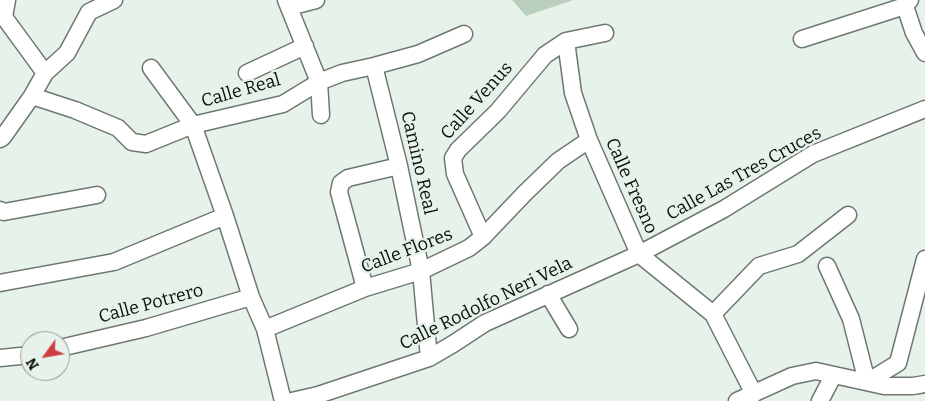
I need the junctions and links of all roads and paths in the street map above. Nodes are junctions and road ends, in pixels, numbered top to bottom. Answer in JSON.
{"nodes":[{"id":1,"x":7,"y":0,"type":"edge"},
{"id":2,"x":114,"y":0,"type":"edge"},
{"id":3,"x":316,"y":0,"type":"edge"},
{"id":4,"x":908,"y":3,"type":"edge"},
{"id":5,"x":288,"y":4,"type":"edge"},
{"id":6,"x":88,"y":6,"type":"edge"},
{"id":7,"x":605,"y":33,"type":"dead end"},
{"id":8,"x":464,"y":34,"type":"dead end"},
{"id":9,"x":802,"y":39,"type":"dead end"},
{"id":10,"x":566,"y":41,"type":"junction"},
{"id":11,"x":305,"y":46,"type":"junction"},
{"id":12,"x":925,"y":53,"type":"edge"},
{"id":13,"x":374,"y":66,"type":"junction"},
{"id":14,"x":151,"y":68,"type":"dead end"},
{"id":15,"x":45,"y":73,"type":"junction"},
{"id":16,"x":248,"y":73,"type":"dead end"},
{"id":17,"x":319,"y":82,"type":"junction"},
{"id":18,"x":32,"y":96,"type":"junction"},
{"id":19,"x":925,"y":110,"type":"edge"},
{"id":20,"x":321,"y":115,"type":"dead end"},
{"id":21,"x":193,"y":125,"type":"junction"},
{"id":22,"x":0,"y":140,"type":"edge"},
{"id":23,"x":589,"y":140,"type":"junction"},
{"id":24,"x":399,"y":166,"type":"junction"},
{"id":25,"x":97,"y":195,"type":"dead end"},
{"id":26,"x":0,"y":210,"type":"edge"},
{"id":27,"x":848,"y":215,"type":"dead end"},
{"id":28,"x":225,"y":216,"type":"junction"},
{"id":29,"x":483,"y":237,"type":"junction"},
{"id":30,"x":639,"y":254,"type":"junction"},
{"id":31,"x":925,"y":259,"type":"edge"},
{"id":32,"x":827,"y":266,"type":"dead end"},
{"id":33,"x":421,"y":271,"type":"junction"},
{"id":34,"x":0,"y":283,"type":"edge"},
{"id":35,"x":365,"y":288,"type":"junction"},
{"id":36,"x":548,"y":294,"type":"junction"},
{"id":37,"x":251,"y":297,"type":"junction"},
{"id":38,"x":713,"y":314,"type":"junction"},
{"id":39,"x":265,"y":329,"type":"junction"},
{"id":40,"x":569,"y":329,"type":"dead end"},
{"id":41,"x":70,"y":346,"type":"edge"},
{"id":42,"x":20,"y":356,"type":"edge"},
{"id":43,"x":0,"y":358,"type":"edge"},
{"id":44,"x":429,"y":358,"type":"junction"},
{"id":45,"x":833,"y":376,"type":"junction"},
{"id":46,"x":867,"y":382,"type":"junction"},
{"id":47,"x":925,"y":384,"type":"edge"},
{"id":48,"x":754,"y":394,"type":"junction"},
{"id":49,"x":283,"y":401,"type":"edge"},
{"id":50,"x":292,"y":401,"type":"edge"},
{"id":51,"x":737,"y":401,"type":"edge"},
{"id":52,"x":820,"y":401,"type":"edge"}],
"edges":[{"from":1,"to":15,"type":"street"},
{"from":2,"to":6,"type":"street"},
{"from":3,"to":5,"type":"street"},
{"from":4,"to":9,"type":"street"},
{"from":4,"to":12,"type":"street"},
{"from":5,"to":11,"type":"street"},
{"from":6,"to":15,"type":"street"},
{"from":7,"to":10,"type":"street","name":"Calle Venus"},
{"from":8,"to":13,"type":"street","name":"Calle Real"},
{"from":10,"to":23,"type":"street","name":"Calle Fresno"},
{"from":10,"to":29,"type":"street","name":"Calle Venus"},
{"from":11,"to":16,"type":"street"},
{"from":11,"to":17,"type":"street"},
{"from":13,"to":17,"type":"street","name":"Calle Real"},
{"from":13,"to":24,"type":"street","name":"Camino Real"},
{"from":14,"to":21,"type":"street"},
{"from":15,"to":18,"type":"street"},
{"from":17,"to":20,"type":"street"},
{"from":17,"to":21,"type":"street","name":"Calle Real"},
{"from":18,"to":21,"type":"street","name":"Calle Real"},
{"from":18,"to":22,"type":"street"},
{"from":19,"to":30,"type":"street","name":"Calle Las Tres Cruces"},
{"from":21,"to":28,"type":"street"},
{"from":23,"to":29,"type":"street","name":"Calle Flores"},
{"from":23,"to":30,"type":"street","name":"Calle Fresno"},
{"from":24,"to":33,"type":"street","name":"Camino Real"},
{"from":24,"to":35,"type":"street"},
{"from":25,"to":26,"type":"street"},
{"from":27,"to":38,"type":"street"},
{"from":28,"to":34,"type":"street"},
{"from":28,"to":37,"type":"street"},
{"from":29,"to":33,"type":"street","name":"Calle Flores"},
{"from":30,"to":36,"type":"street","name":"Calle Rodolfo Neri Vela"},
{"from":30,"to":38,"type":"street","name":"Calle Fresno"},
{"from":31,"to":46,"type":"street"},
{"from":32,"to":46,"type":"street"},
{"from":33,"to":35,"type":"street","name":"Calle Flores"},
{"from":33,"to":44,"type":"street","name":"Camino Real"},
{"from":35,"to":39,"type":"street","name":"Calle Flores"},
{"from":36,"to":40,"type":"street"},
{"from":36,"to":44,"type":"street","name":"Calle Rodolfo Neri Vela"},
{"from":37,"to":39,"type":"street"},
{"from":37,"to":41,"type":"street","name":"Calle Potrero"},
{"from":38,"to":48,"type":"street","name":"Calle Fresno"},
{"from":39,"to":49,"type":"street"},
{"from":42,"to":43,"type":"street"},
{"from":44,"to":50,"type":"street","name":"Calle Rodolfo Neri Vela"},
{"from":45,"to":46,"type":"street"},
{"from":45,"to":48,"type":"street"},
{"from":45,"to":52,"type":"street"},
{"from":46,"to":47,"type":"street"},
{"from":48,"to":51,"type":"street"}]}
